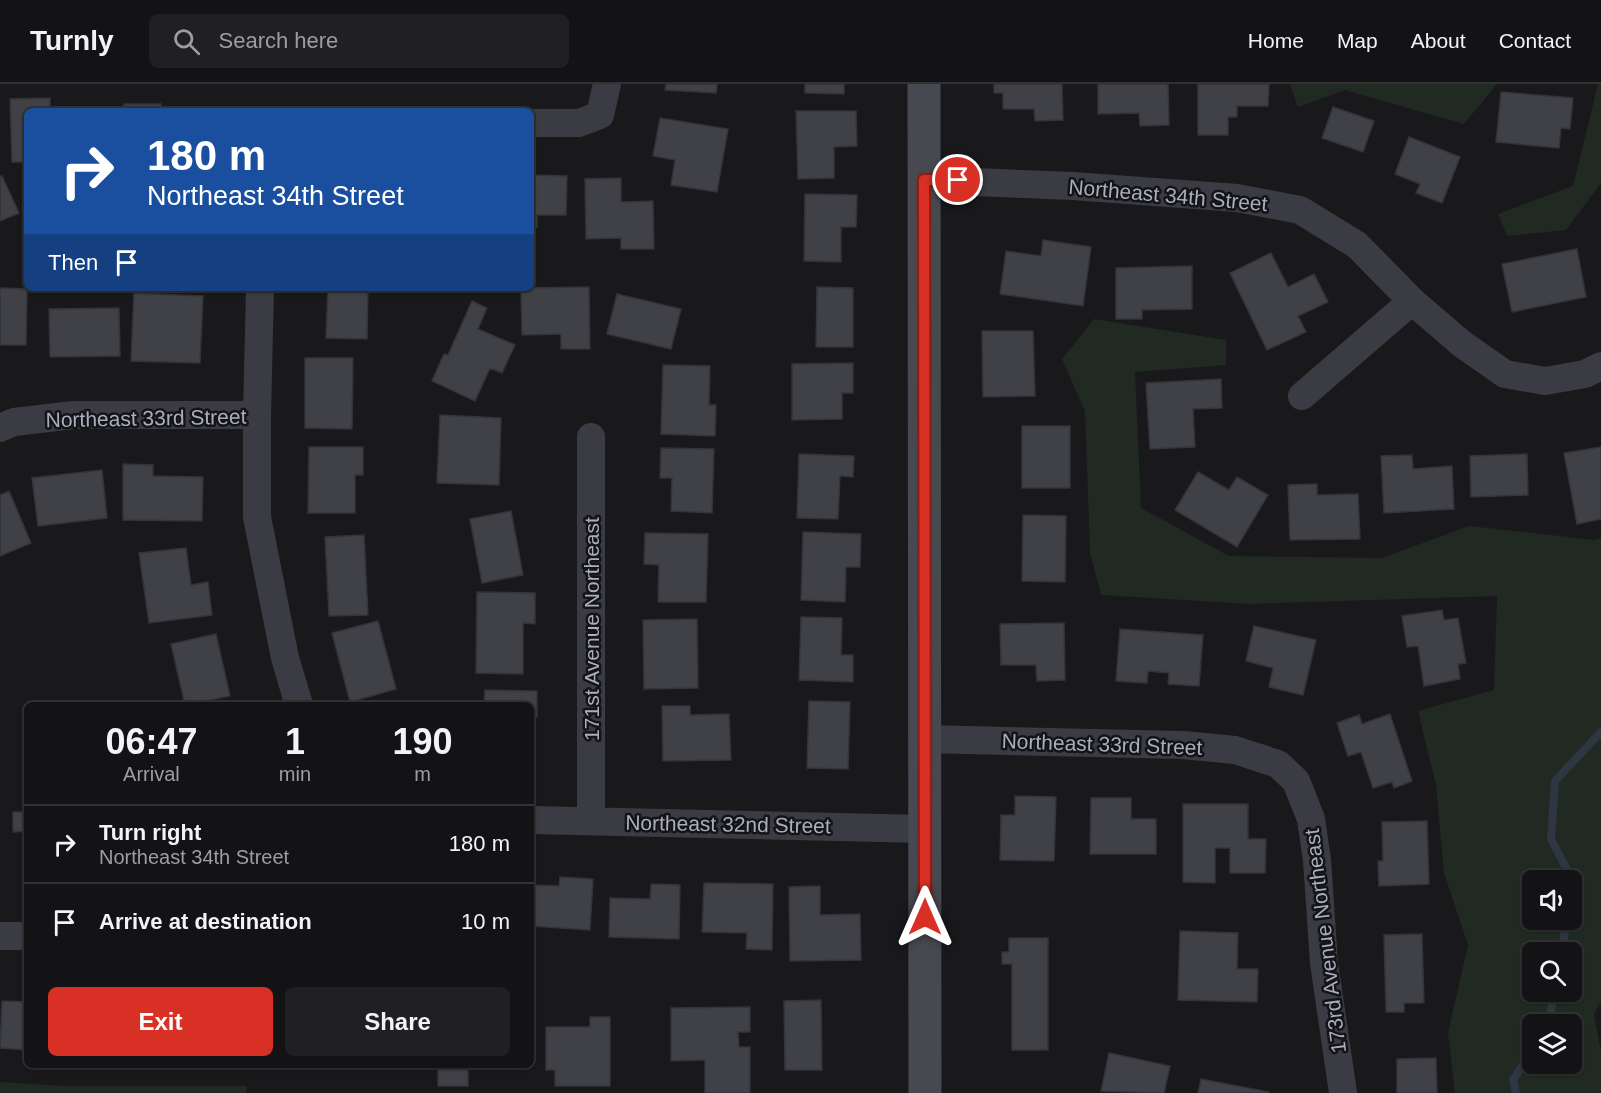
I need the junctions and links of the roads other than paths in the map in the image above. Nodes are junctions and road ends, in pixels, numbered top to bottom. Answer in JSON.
{"nodes":[{"id":1,"x":607,"y":84,"type":"edge"},
{"id":2,"x":924,"y":84,"type":"edge"},
{"id":3,"x":534,"y":123,"type":"edge"},
{"id":4,"x":924,"y":180,"type":"junction"},
{"id":5,"x":260,"y":291,"type":"edge"},
{"id":6,"x":1412,"y":302,"type":"junction"},
{"id":7,"x":1601,"y":366,"type":"edge"},
{"id":8,"x":1302,"y":396,"type":"dead end"},
{"id":9,"x":257,"y":415,"type":"junction"},
{"id":10,"x":0,"y":428,"type":"edge"},
{"id":11,"x":591,"y":437,"type":"dead end"},
{"id":12,"x":298,"y":702,"type":"edge"},
{"id":13,"x":924,"y":739,"type":"junction"},
{"id":14,"x":1278,"y":764,"type":"joint"},
{"id":15,"x":534,"y":820,"type":"edge"},
{"id":16,"x":591,"y":820,"type":"junction"},
{"id":17,"x":924,"y":829,"type":"junction"},
{"id":18,"x":0,"y":936,"type":"edge"},
{"id":19,"x":24,"y":936,"type":"edge"},
{"id":20,"x":926,"y":1093,"type":"edge"},
{"id":21,"x":1343,"y":1093,"type":"edge"}],
"edges":[{"from":1,"to":3,"type":"street"},
{"from":2,"to":4,"type":"street"},
{"from":4,"to":6,"type":"street","name":"Northeast 34th Street"},
{"from":4,"to":13,"type":"street"},
{"from":5,"to":9,"type":"street"},
{"from":6,"to":7,"type":"street","name":"Northeast 34th Street"},
{"from":6,"to":8,"type":"street"},
{"from":9,"to":10,"type":"street","name":"Northeast 33rd Street"},
{"from":9,"to":12,"type":"street"},
{"from":11,"to":16,"type":"street","name":"171st Avenue Northeast"},
{"from":13,"to":14,"type":"street","name":"Northeast 33rd Street"},
{"from":13,"to":17,"type":"street"},
{"from":14,"to":21,"type":"street","name":"173rd Avenue Northeast"},
{"from":15,"to":16,"type":"street","name":"Northeast 32nd Street"},
{"from":16,"to":17,"type":"street","name":"Northeast 32nd Street"},
{"from":17,"to":20,"type":"street"},
{"from":18,"to":19,"type":"street"}]}
